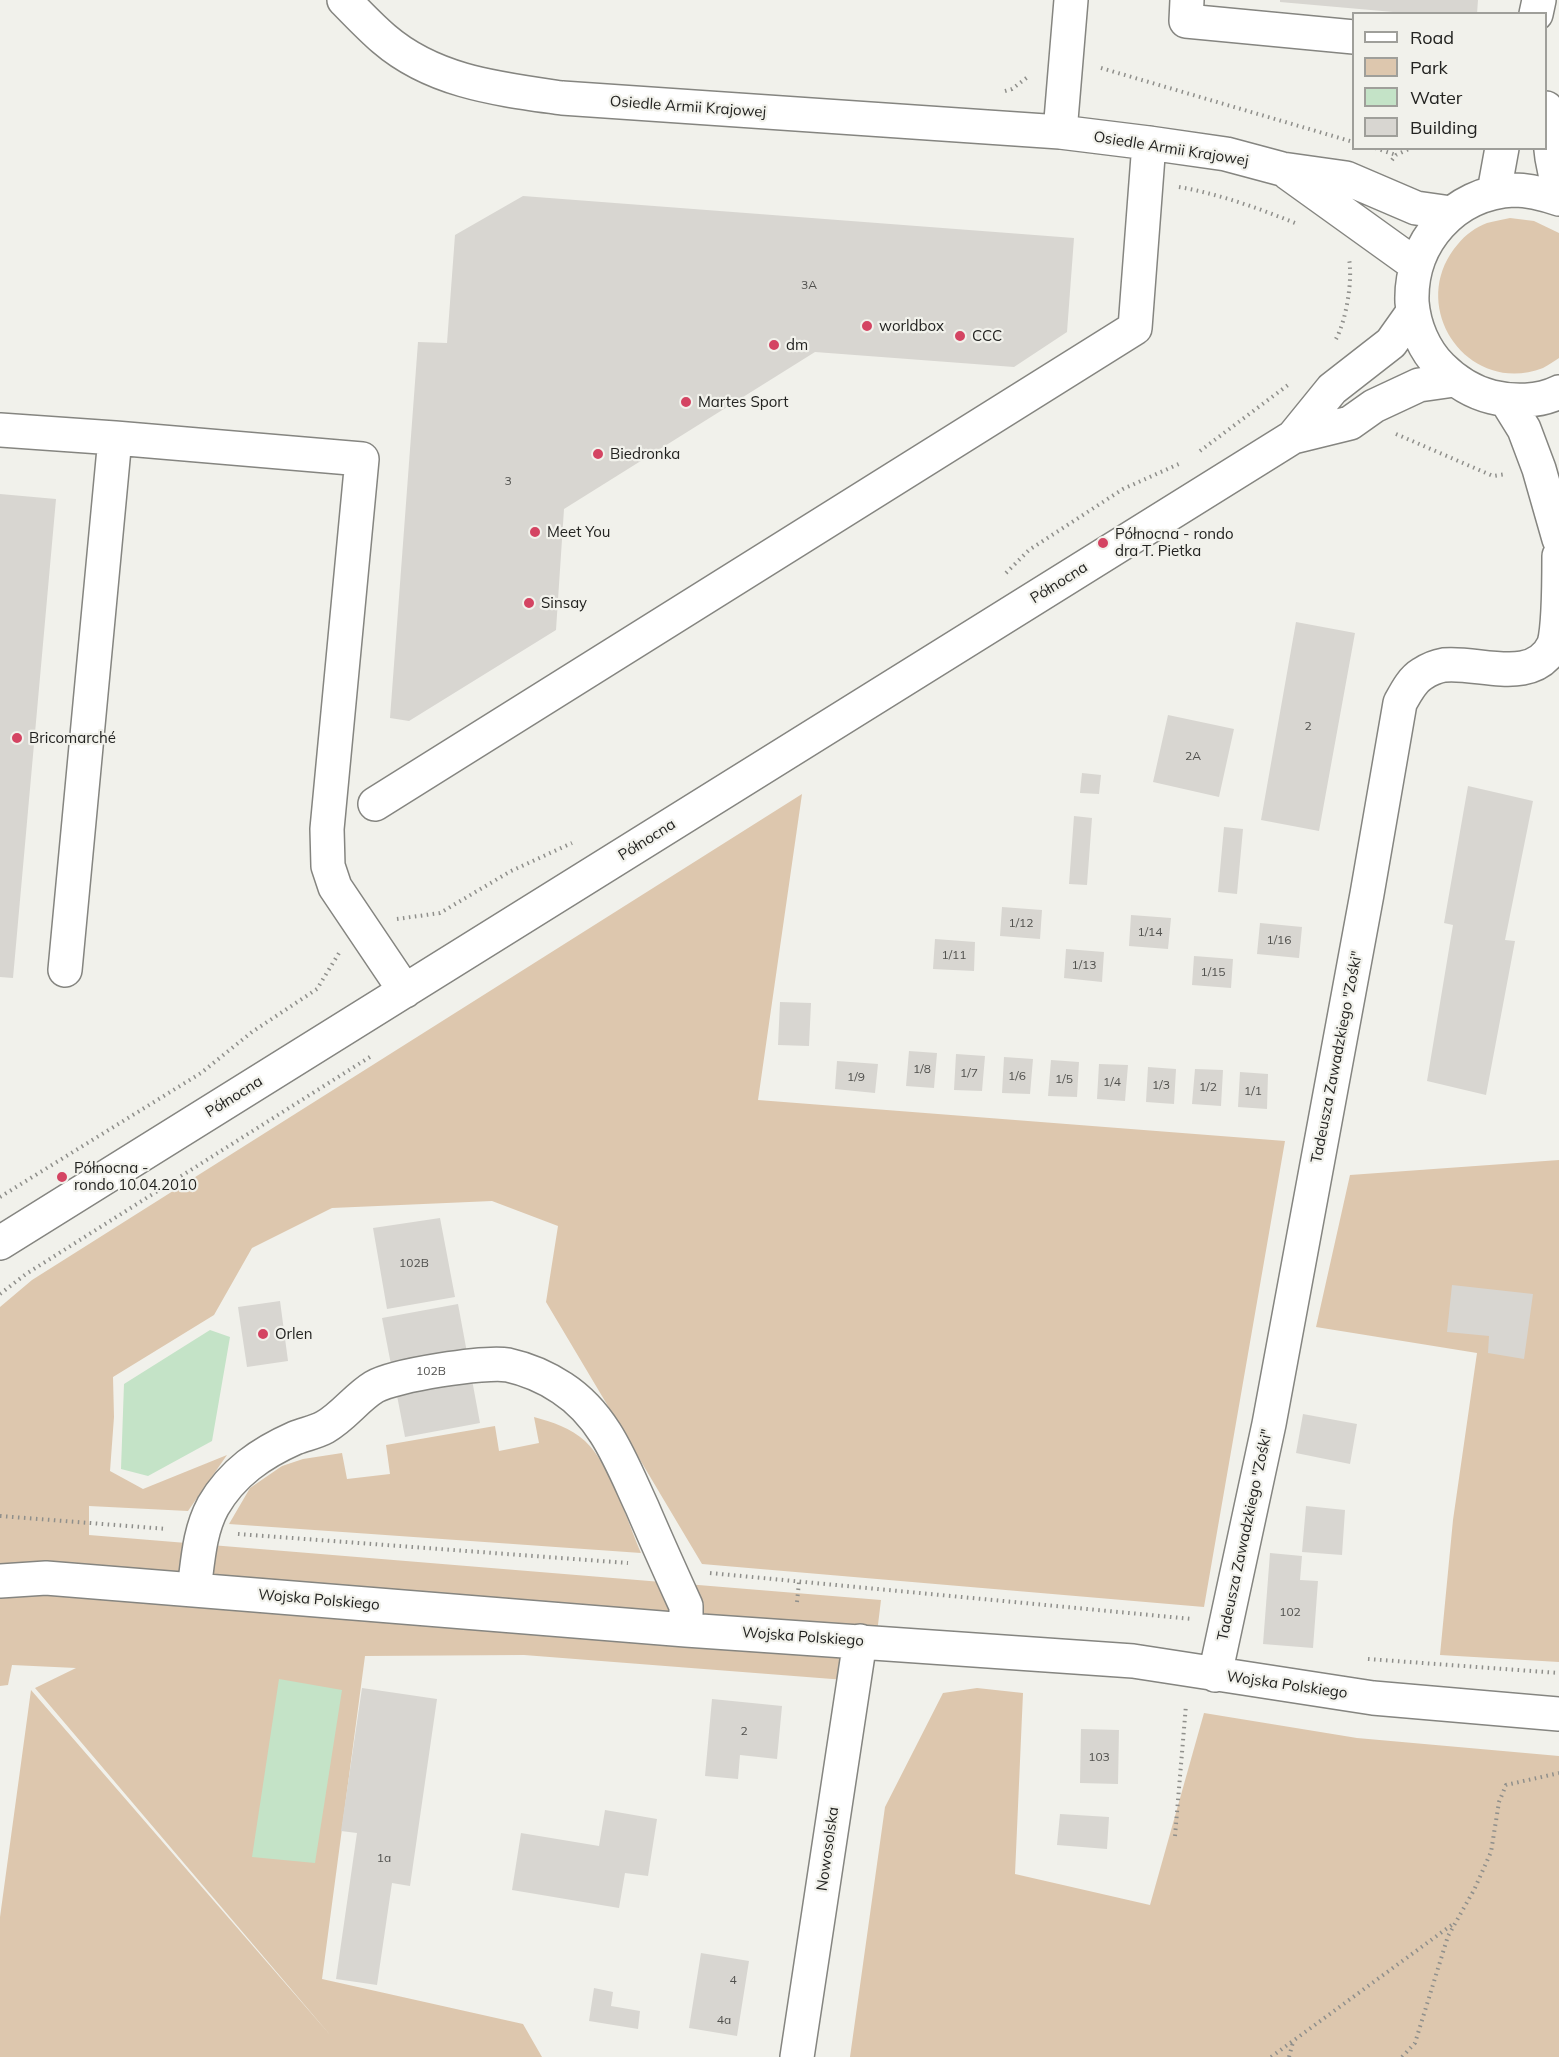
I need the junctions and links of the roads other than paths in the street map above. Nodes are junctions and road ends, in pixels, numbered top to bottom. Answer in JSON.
{"nodes":[{"id":1,"x":344,"y":0,"type":"edge"},
{"id":2,"x":1071,"y":0,"type":"edge"},
{"id":3,"x":1187,"y":0,"type":"edge"},
{"id":4,"x":1352,"y":36,"type":"edge"},
{"id":5,"x":1547,"y":122,"type":"edge"},
{"id":6,"x":1060,"y":132,"type":"junction"},
{"id":7,"x":1149,"y":143,"type":"junction"},
{"id":8,"x":1502,"y":150,"type":"edge"},
{"id":9,"x":1282,"y":168,"type":"junction"},
{"id":10,"x":1494,"y":192,"type":"junction"},
{"id":11,"x":1559,"y":193,"type":"edge"},
{"id":12,"x":1559,"y":199,"type":"edge"},
{"id":13,"x":1450,"y":213,"type":"junction"},
{"id":14,"x":1416,"y":265,"type":"junction"},
{"id":15,"x":1413,"y":312,"type":"junction"},
{"id":16,"x":1454,"y":380,"type":"junction"},
{"id":17,"x":1559,"y":392,"type":"edge"},
{"id":18,"x":1506,"y":400,"type":"junction"},
{"id":19,"x":0,"y":430,"type":"edge"},
{"id":20,"x":1293,"y":437,"type":"junction"},
{"id":21,"x":115,"y":438,"type":"junction"},
{"id":22,"x":1559,"y":539,"type":"edge"},
{"id":23,"x":1559,"y":556,"type":"edge"},
{"id":24,"x":1552,"y":661,"type":"edge"},
{"id":25,"x":375,"y":804,"type":"dead end"},
{"id":26,"x":65,"y":970,"type":"dead end"},
{"id":27,"x":405,"y":991,"type":"junction"},
{"id":28,"x":0,"y":1244,"type":"edge"},
{"id":29,"x":0,"y":1568,"type":"edge"},
{"id":30,"x":46,"y":1578,"type":"junction"},
{"id":31,"x":0,"y":1581,"type":"edge"},
{"id":32,"x":194,"y":1590,"type":"junction"},
{"id":33,"x":686,"y":1630,"type":"junction"},
{"id":34,"x":860,"y":1641,"type":"junction"},
{"id":35,"x":1201,"y":1672,"type":"junction"},
{"id":36,"x":1559,"y":1714,"type":"edge"},
{"id":37,"x":797,"y":2057,"type":"edge"}],
"edges":[{"from":1,"to":6,"type":"street","name":"Osiedle Armii Krajowej"},
{"from":2,"to":6,"type":"street"},
{"from":3,"to":4,"type":"street"},
{"from":5,"to":11,"type":"street"},
{"from":6,"to":7,"type":"street","name":"Osiedle Armii Krajowej"},
{"from":7,"to":9,"type":"street","name":"Osiedle Armii Krajowej"},
{"from":7,"to":25,"type":"street"},
{"from":8,"to":10,"type":"street"},
{"from":9,"to":13,"type":"street","name":"Osiedle Armii Krajowej"},
{"from":9,"to":14,"type":"street","name":"Osiedle Armii Krajowej"},
{"from":10,"to":12,"type":"street"},
{"from":10,"to":13,"type":"street"},
{"from":13,"to":14,"type":"street"},
{"from":14,"to":15,"type":"street"},
{"from":15,"to":16,"type":"street"},
{"from":15,"to":20,"type":"street"},
{"from":16,"to":18,"type":"street"},
{"from":16,"to":20,"type":"street"},
{"from":17,"to":18,"type":"street"},
{"from":18,"to":22,"type":"street"},
{"from":19,"to":21,"type":"street"},
{"from":20,"to":27,"type":"street","name":"Północna"},
{"from":21,"to":26,"type":"street"},
{"from":21,"to":27,"type":"street"},
{"from":23,"to":24,"type":"street","name":"Tadeusza Zawadzkiego \"Zośki\""},
{"from":24,"to":35,"type":"street","name":"Tadeusza Zawadzkiego \"Zośki\""},
{"from":27,"to":28,"type":"street","name":"Północna"},
{"from":29,"to":30,"type":"street","name":"Wojska Polskiego"},
{"from":30,"to":31,"type":"street","name":"Wojska Polskiego"},
{"from":30,"to":32,"type":"street","name":"Wojska Polskiego"},
{"from":32,"to":33,"type":"street","name":"Wojska Polskiego"},
{"from":32,"to":33,"type":"street"},
{"from":33,"to":34,"type":"street","name":"Wojska Polskiego"},
{"from":34,"to":35,"type":"street","name":"Wojska Polskiego"},
{"from":34,"to":37,"type":"street","name":"Nowosolska"},
{"from":35,"to":36,"type":"street","name":"Wojska Polskiego"}]}
